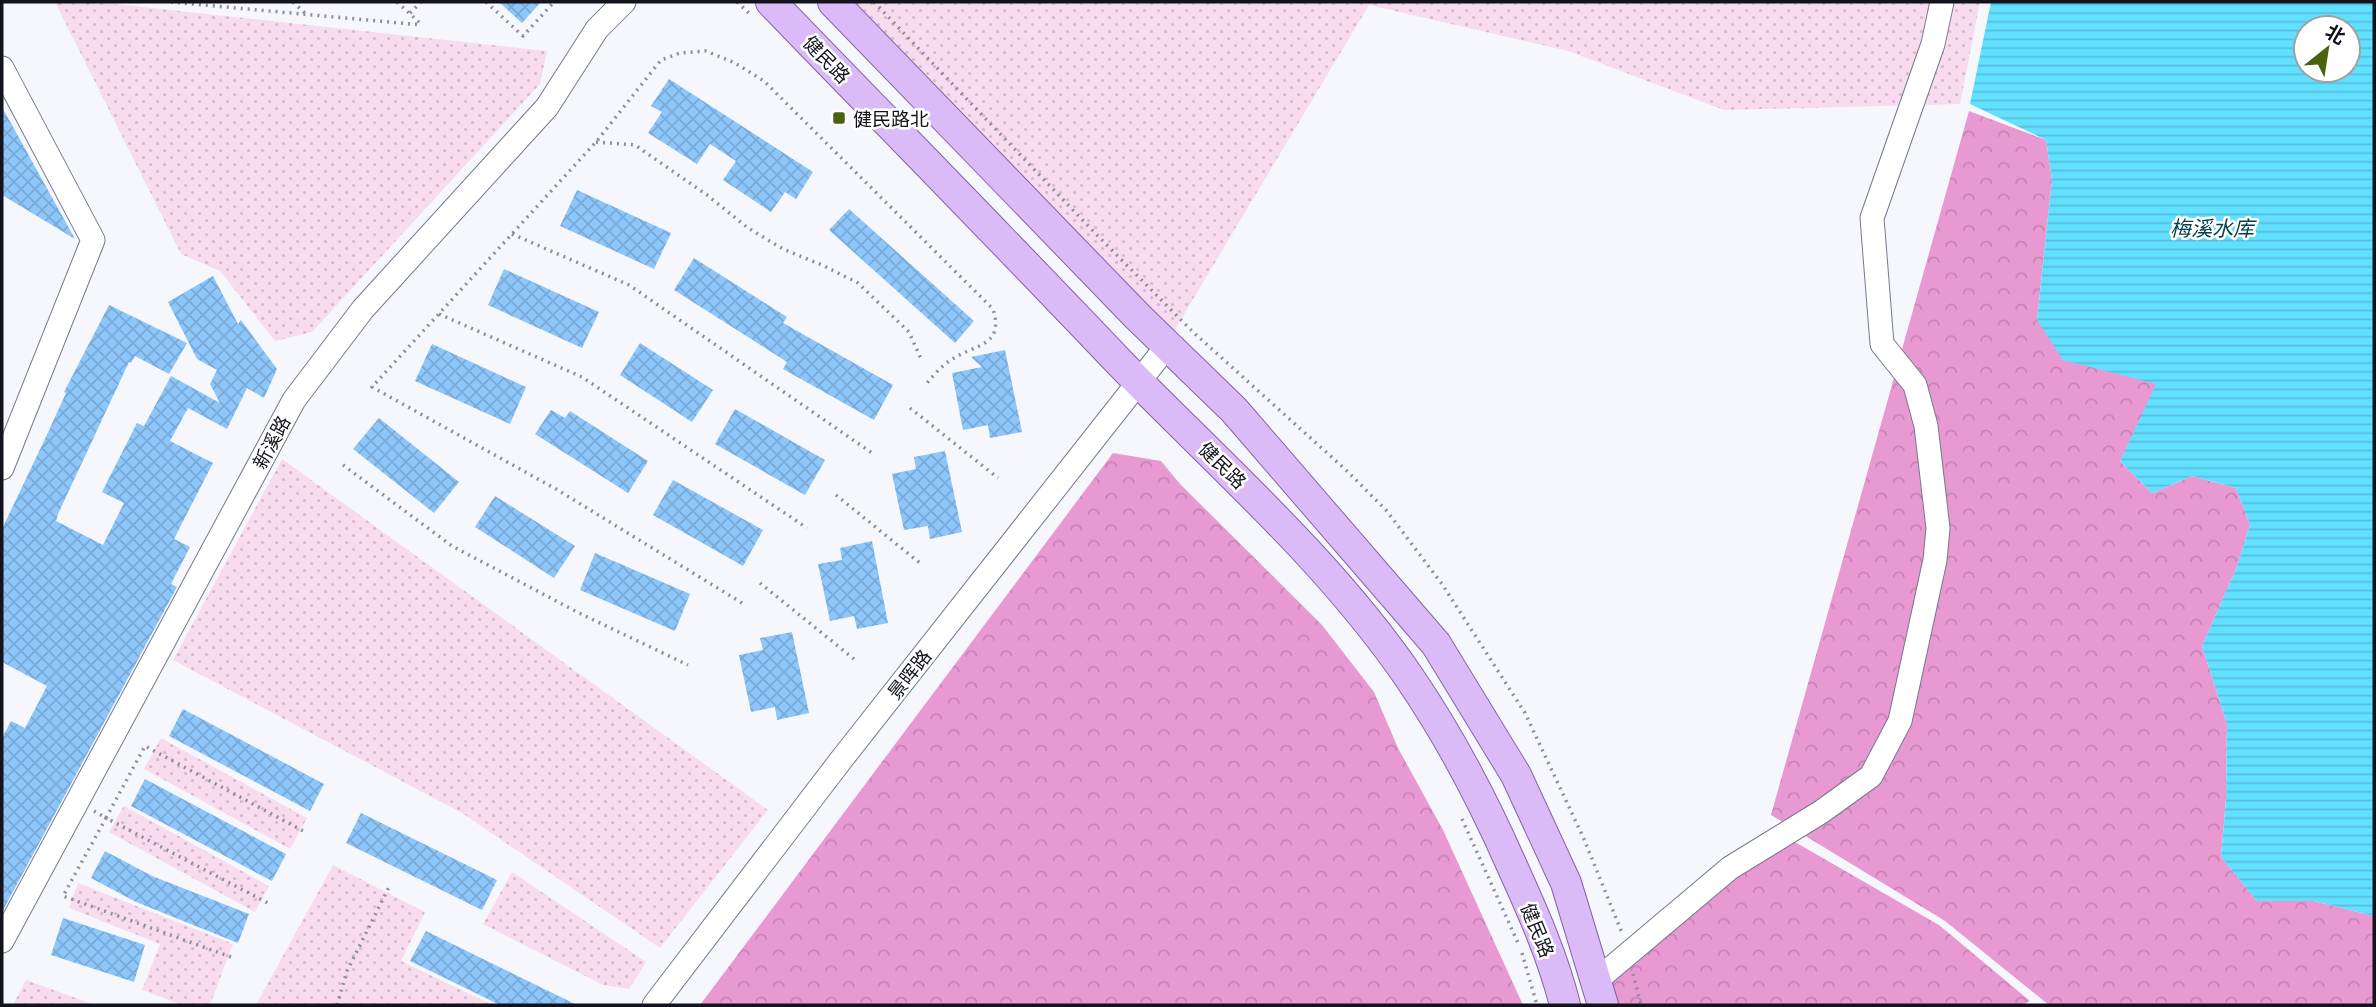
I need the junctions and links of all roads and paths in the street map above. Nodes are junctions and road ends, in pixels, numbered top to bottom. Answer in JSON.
{"nodes":[{"id":1,"x":171,"y":2,"type":"edge"},
{"id":2,"x":293,"y":2,"type":"edge"},
{"id":3,"x":397,"y":2,"type":"edge"},
{"id":4,"x":421,"y":2,"type":"edge"},
{"id":5,"x":486,"y":2,"type":"edge"},
{"id":6,"x":554,"y":2,"type":"edge"},
{"id":7,"x":624,"y":2,"type":"edge"},
{"id":8,"x":737,"y":2,"type":"edge"},
{"id":9,"x":833,"y":2,"type":"edge"},
{"id":10,"x":1942,"y":2,"type":"edge"},
{"id":11,"x":764,"y":12,"type":"edge"},
{"id":12,"x":410,"y":14,"type":"junction"},
{"id":13,"x":309,"y":16,"type":"junction"},
{"id":14,"x":2,"y":68,"type":"edge"},
{"id":15,"x":596,"y":142,"type":"junction"},
{"id":16,"x":512,"y":234,"type":"junction"},
{"id":17,"x":439,"y":314,"type":"junction"},
{"id":18,"x":1167,"y":346,"type":"junction"},
{"id":19,"x":922,"y":362,"type":"dead end"},
{"id":20,"x":1139,"y":381,"type":"junction"},
{"id":21,"x":927,"y":383,"type":"dead end"},
{"id":22,"x":910,"y":408,"type":"dead end"},
{"id":23,"x":872,"y":453,"type":"dead end"},
{"id":24,"x":343,"y":465,"type":"dead end"},
{"id":25,"x":2,"y":468,"type":"edge"},
{"id":26,"x":998,"y":478,"type":"dead end"},
{"id":27,"x":836,"y":495,"type":"dead end"},
{"id":28,"x":807,"y":528,"type":"dead end"},
{"id":29,"x":921,"y":564,"type":"dead end"},
{"id":30,"x":760,"y":583,"type":"dead end"},
{"id":31,"x":742,"y":603,"type":"dead end"},
{"id":32,"x":854,"y":659,"type":"dead end"},
{"id":33,"x":688,"y":665,"type":"dead end"},
{"id":34,"x":77,"y":802,"type":"junction"},
{"id":35,"x":1460,"y":813,"type":"dead end"},
{"id":36,"x":106,"y":818,"type":"junction"},
{"id":37,"x":307,"y":833,"type":"dead end"},
{"id":38,"x":390,"y":885,"type":"dead end"},
{"id":39,"x":268,"y":903,"type":"dead end"},
{"id":40,"x":2,"y":941,"type":"edge"},
{"id":41,"x":231,"y":957,"type":"dead end"},
{"id":42,"x":1600,"y":993,"type":"edge"},
{"id":43,"x":337,"y":1005,"type":"edge"},
{"id":44,"x":654,"y":1005,"type":"edge"},
{"id":45,"x":1537,"y":1005,"type":"edge"},
{"id":46,"x":1565,"y":1005,"type":"edge"}],
"edges":[{"from":1,"to":13,"type":"path"},
{"from":2,"to":13,"type":"path"},
{"from":3,"to":12,"type":"path"},
{"from":4,"to":12,"type":"path"},
{"from":5,"to":6,"type":"path"},
{"from":7,"to":34,"type":"street","name":"新溪路"},
{"from":8,"to":11,"type":"path"},
{"from":9,"to":18,"type":"main road","name":"健民路"},
{"from":10,"to":42,"type":"street"},
{"from":11,"to":20,"type":"main road","name":"健民路"},
{"from":12,"to":13,"type":"path"},
{"from":14,"to":25,"type":"street"},
{"from":15,"to":16,"type":"path"},
{"from":15,"to":19,"type":"path"},
{"from":15,"to":21,"type":"path"},
{"from":16,"to":17,"type":"path"},
{"from":16,"to":23,"type":"path"},
{"from":17,"to":28,"type":"path"},
{"from":17,"to":31,"type":"path"},
{"from":18,"to":20,"type":"street","name":"景晖路"},
{"from":18,"to":42,"type":"main road","name":"健民路"},
{"from":20,"to":44,"type":"street","name":"景晖路"},
{"from":20,"to":46,"type":"main road","name":"健民路"},
{"from":22,"to":26,"type":"path"},
{"from":24,"to":33,"type":"path"},
{"from":27,"to":29,"type":"path"},
{"from":30,"to":32,"type":"path"},
{"from":34,"to":36,"type":"path"},
{"from":34,"to":40,"type":"street","name":"新溪路"},
{"from":35,"to":45,"type":"path"},
{"from":36,"to":37,"type":"path"},
{"from":36,"to":39,"type":"path"},
{"from":36,"to":41,"type":"path"},
{"from":38,"to":43,"type":"path"}]}
